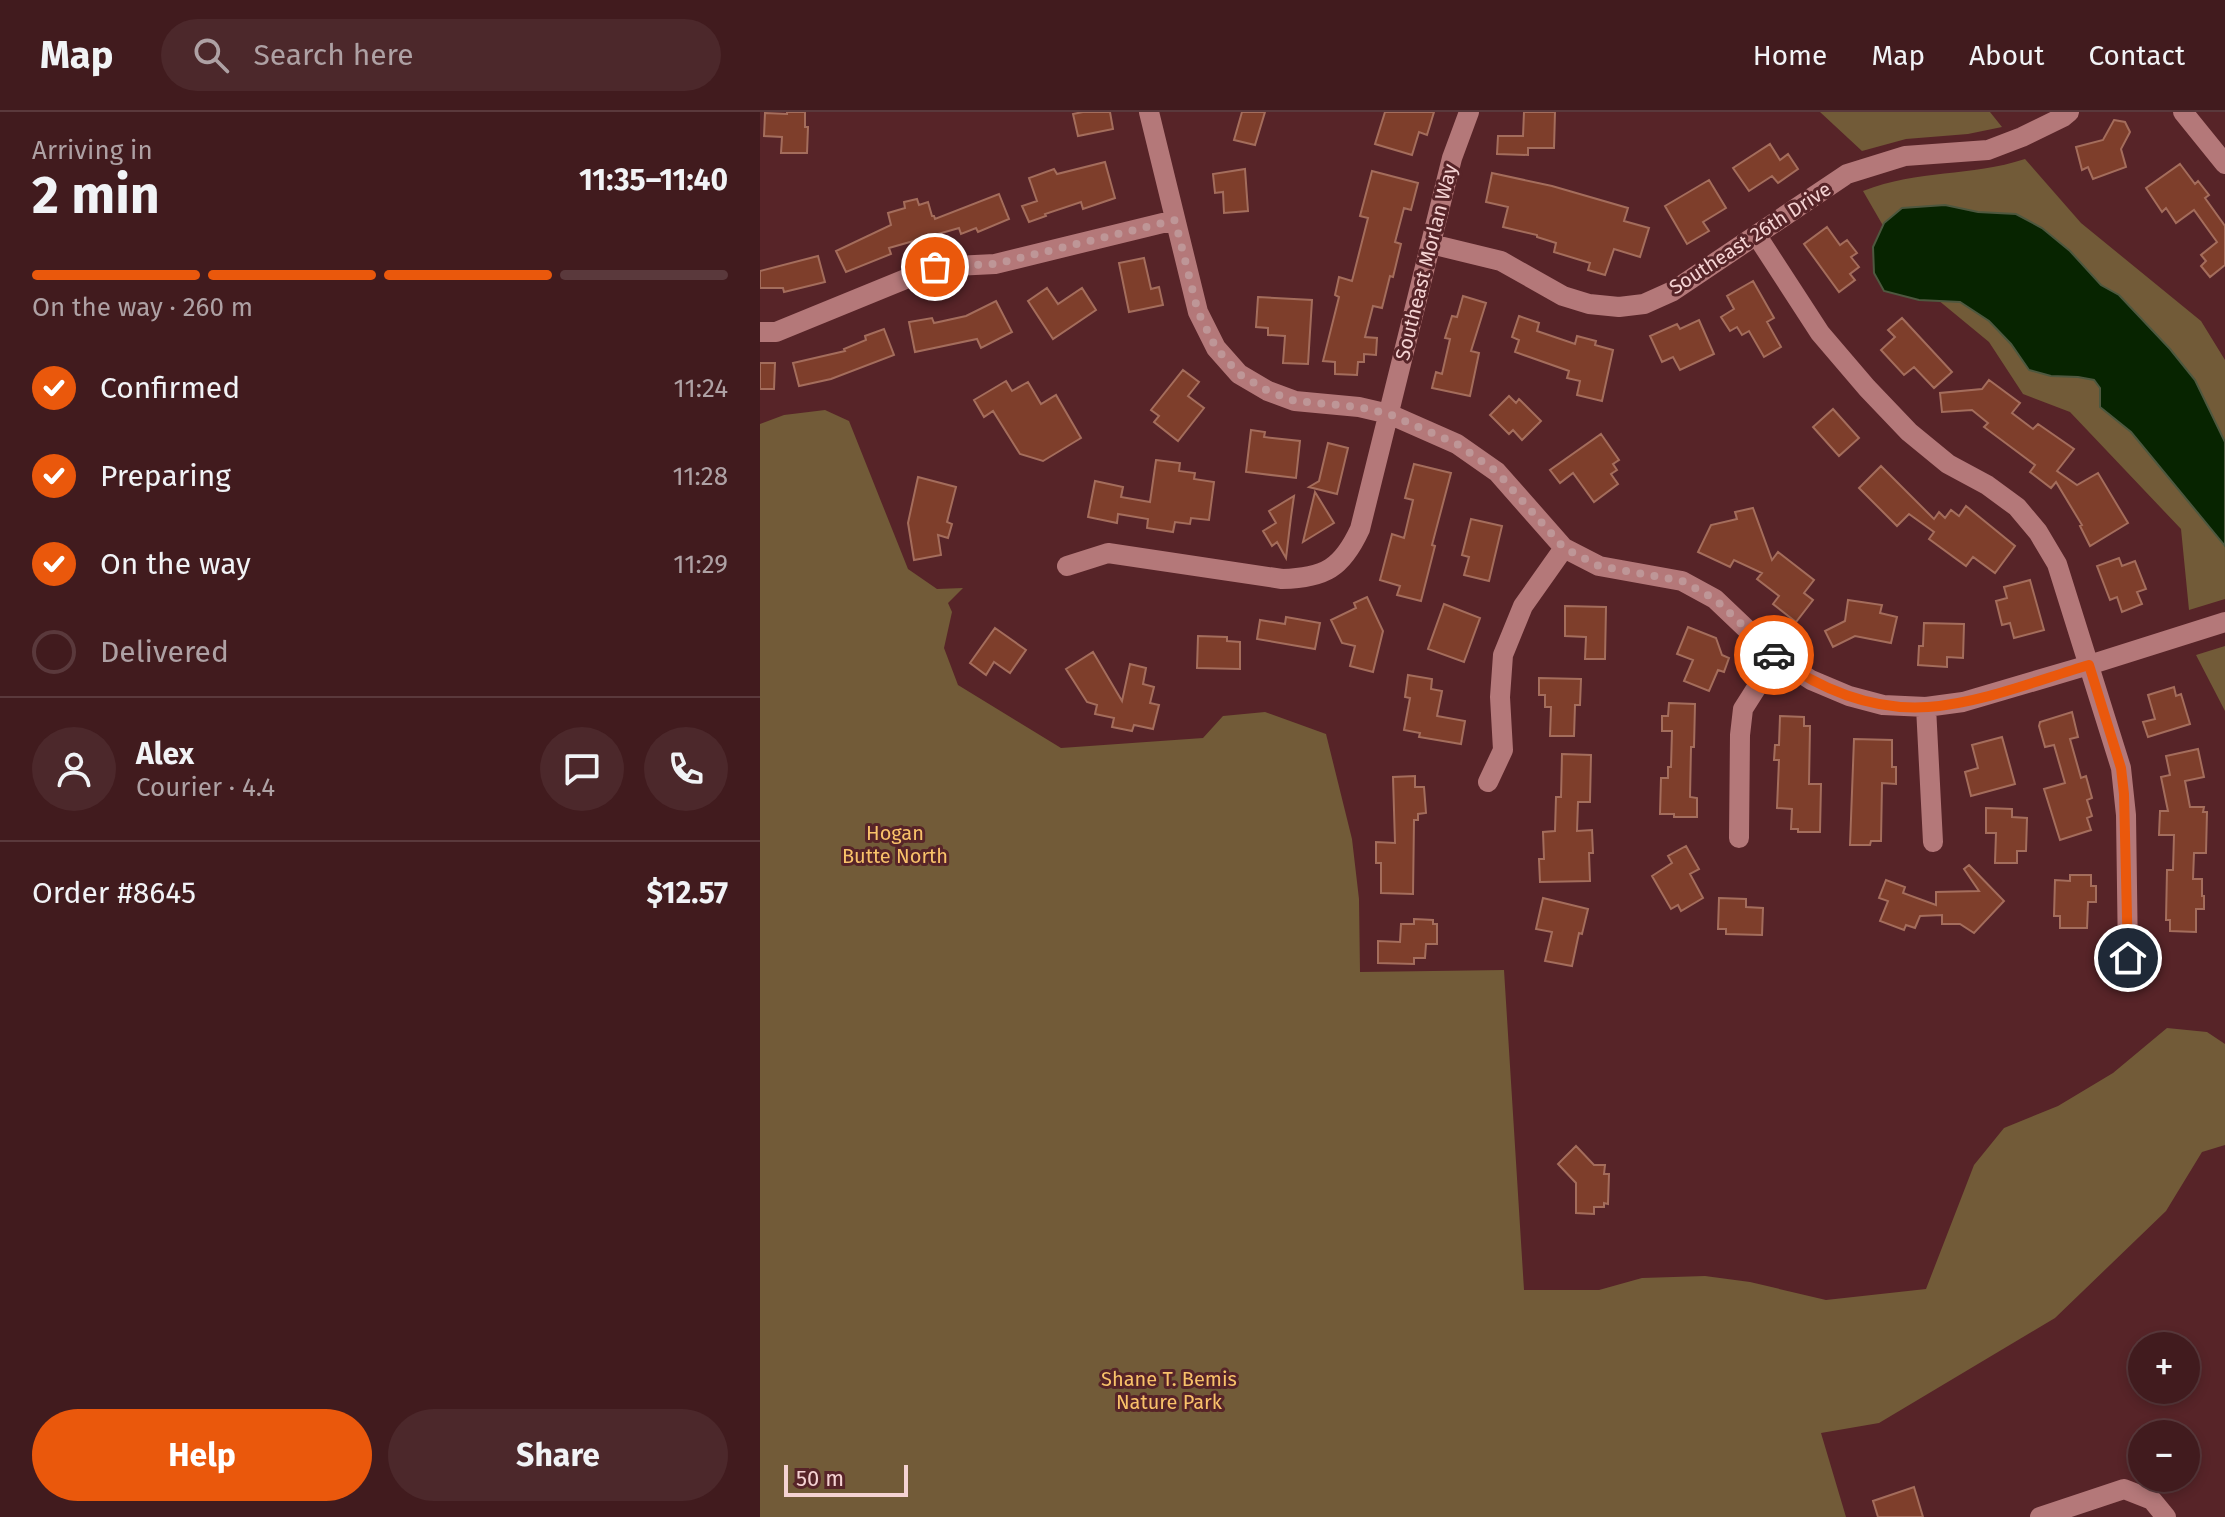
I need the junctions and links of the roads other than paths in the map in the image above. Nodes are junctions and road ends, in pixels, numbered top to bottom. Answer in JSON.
{"nodes":[{"id":1,"x":1149,"y":112,"type":"edge"},
{"id":2,"x":1469,"y":112,"type":"edge"},
{"id":3,"x":2069,"y":112,"type":"edge"},
{"id":4,"x":2185,"y":112,"type":"edge"},
{"id":5,"x":2225,"y":164,"type":"edge"},
{"id":6,"x":1175,"y":220,"type":"junction"},
{"id":7,"x":1757,"y":236,"type":"junction"},
{"id":8,"x":1431,"y":244,"type":"junction"},
{"id":9,"x":760,"y":332,"type":"edge"},
{"id":10,"x":1389,"y":414,"type":"junction"},
{"id":11,"x":1564,"y":548,"type":"junction"},
{"id":12,"x":1067,"y":566,"type":"dead end"},
{"id":13,"x":2225,"y":622,"type":"edge"},
{"id":14,"x":1776,"y":657,"type":"junction"},
{"id":15,"x":2089,"y":665,"type":"junction"},
{"id":16,"x":1926,"y":707,"type":"junction"},
{"id":17,"x":1488,"y":782,"type":"dead end"},
{"id":18,"x":1739,"y":838,"type":"dead end"},
{"id":19,"x":1933,"y":842,"type":"dead end"},
{"id":20,"x":2128,"y":958,"type":"dead end"},
{"id":21,"x":2040,"y":1517,"type":"edge"},
{"id":22,"x":2166,"y":1517,"type":"edge"}],
"edges":[{"from":1,"to":6,"type":"street"},
{"from":2,"to":8,"type":"street","name":"Southeast Morlan Way"},
{"from":3,"to":7,"type":"street","name":"Southeast 26th Drive"},
{"from":4,"to":5,"type":"street"},
{"from":6,"to":9,"type":"street"},
{"from":6,"to":10,"type":"street"},
{"from":7,"to":8,"type":"street","name":"Southeast 26th Drive"},
{"from":7,"to":15,"type":"street"},
{"from":8,"to":10,"type":"street","name":"Southeast Morlan Way"},
{"from":10,"to":11,"type":"street"},
{"from":10,"to":12,"type":"street","name":"Southeast Morlan Way"},
{"from":11,"to":14,"type":"street"},
{"from":11,"to":17,"type":"street"},
{"from":13,"to":15,"type":"street"},
{"from":14,"to":16,"type":"street"},
{"from":14,"to":18,"type":"street"},
{"from":15,"to":16,"type":"street"},
{"from":15,"to":20,"type":"street"},
{"from":16,"to":19,"type":"street"},
{"from":21,"to":22,"type":"street"}]}
